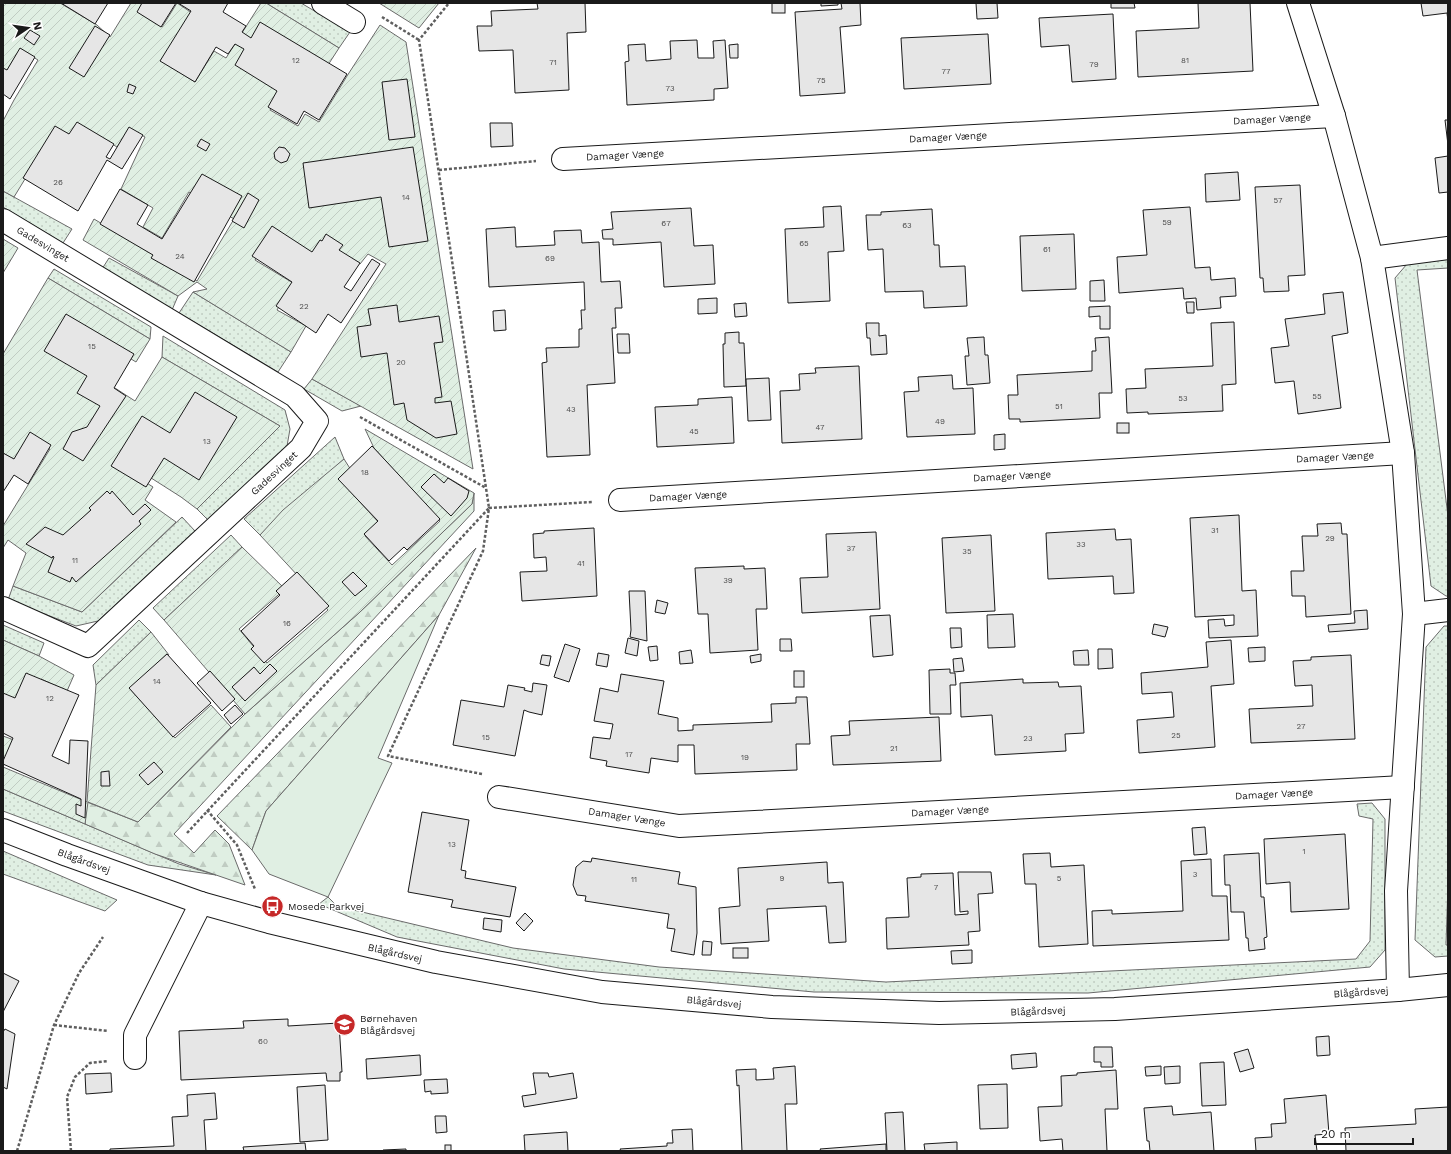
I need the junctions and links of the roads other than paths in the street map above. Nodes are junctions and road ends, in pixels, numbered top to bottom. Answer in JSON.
{"nodes":[{"id":1,"x":323,"y":3,"type":"edge"},
{"id":2,"x":1298,"y":3,"type":"edge"},
{"id":3,"x":354,"y":22,"type":"road end"},
{"id":4,"x":1334,"y":116,"type":"junction"},
{"id":5,"x":563,"y":159,"type":"road end"},
{"id":6,"x":3,"y":220,"type":"edge"},
{"id":7,"x":1448,"y":248,"type":"edge"},
{"id":8,"x":1372,"y":258,"type":"junction"},
{"id":9,"x":1403,"y":453,"type":"junction"},
{"id":10,"x":620,"y":500,"type":"road end"},
{"id":11,"x":3,"y":608,"type":"edge"},
{"id":12,"x":1448,"y":610,"type":"edge"},
{"id":13,"x":1414,"y":614,"type":"junction"},
{"id":14,"x":1403,"y":787,"type":"junction"},
{"id":15,"x":499,"y":797,"type":"road end"},
{"id":16,"x":3,"y":830,"type":"edge"},
{"id":17,"x":200,"y":903,"type":"junction"},
{"id":18,"x":1448,"y":985,"type":"edge"},
{"id":19,"x":1398,"y":990,"type":"junction"},
{"id":20,"x":135,"y":1058,"type":"road end"}],
"edges":[{"from":1,"to":3,"type":"street"},
{"from":2,"to":4,"type":"street"},
{"from":4,"to":5,"type":"street","name":"Damager Vænge"},
{"from":4,"to":8,"type":"street"},
{"from":6,"to":11,"type":"street","name":"Gadesvinget"},
{"from":7,"to":8,"type":"street"},
{"from":8,"to":9,"type":"street"},
{"from":9,"to":10,"type":"street","name":"Damager Vænge"},
{"from":9,"to":13,"type":"street"},
{"from":12,"to":13,"type":"street"},
{"from":13,"to":14,"type":"street"},
{"from":14,"to":15,"type":"street","name":"Damager Vænge"},
{"from":14,"to":19,"type":"street"},
{"from":16,"to":17,"type":"street","name":"Blågårdsvej"},
{"from":17,"to":19,"type":"street","name":"Blågårdsvej"},
{"from":17,"to":20,"type":"street"},
{"from":18,"to":19,"type":"street","name":"Blågårdsvej"}]}
